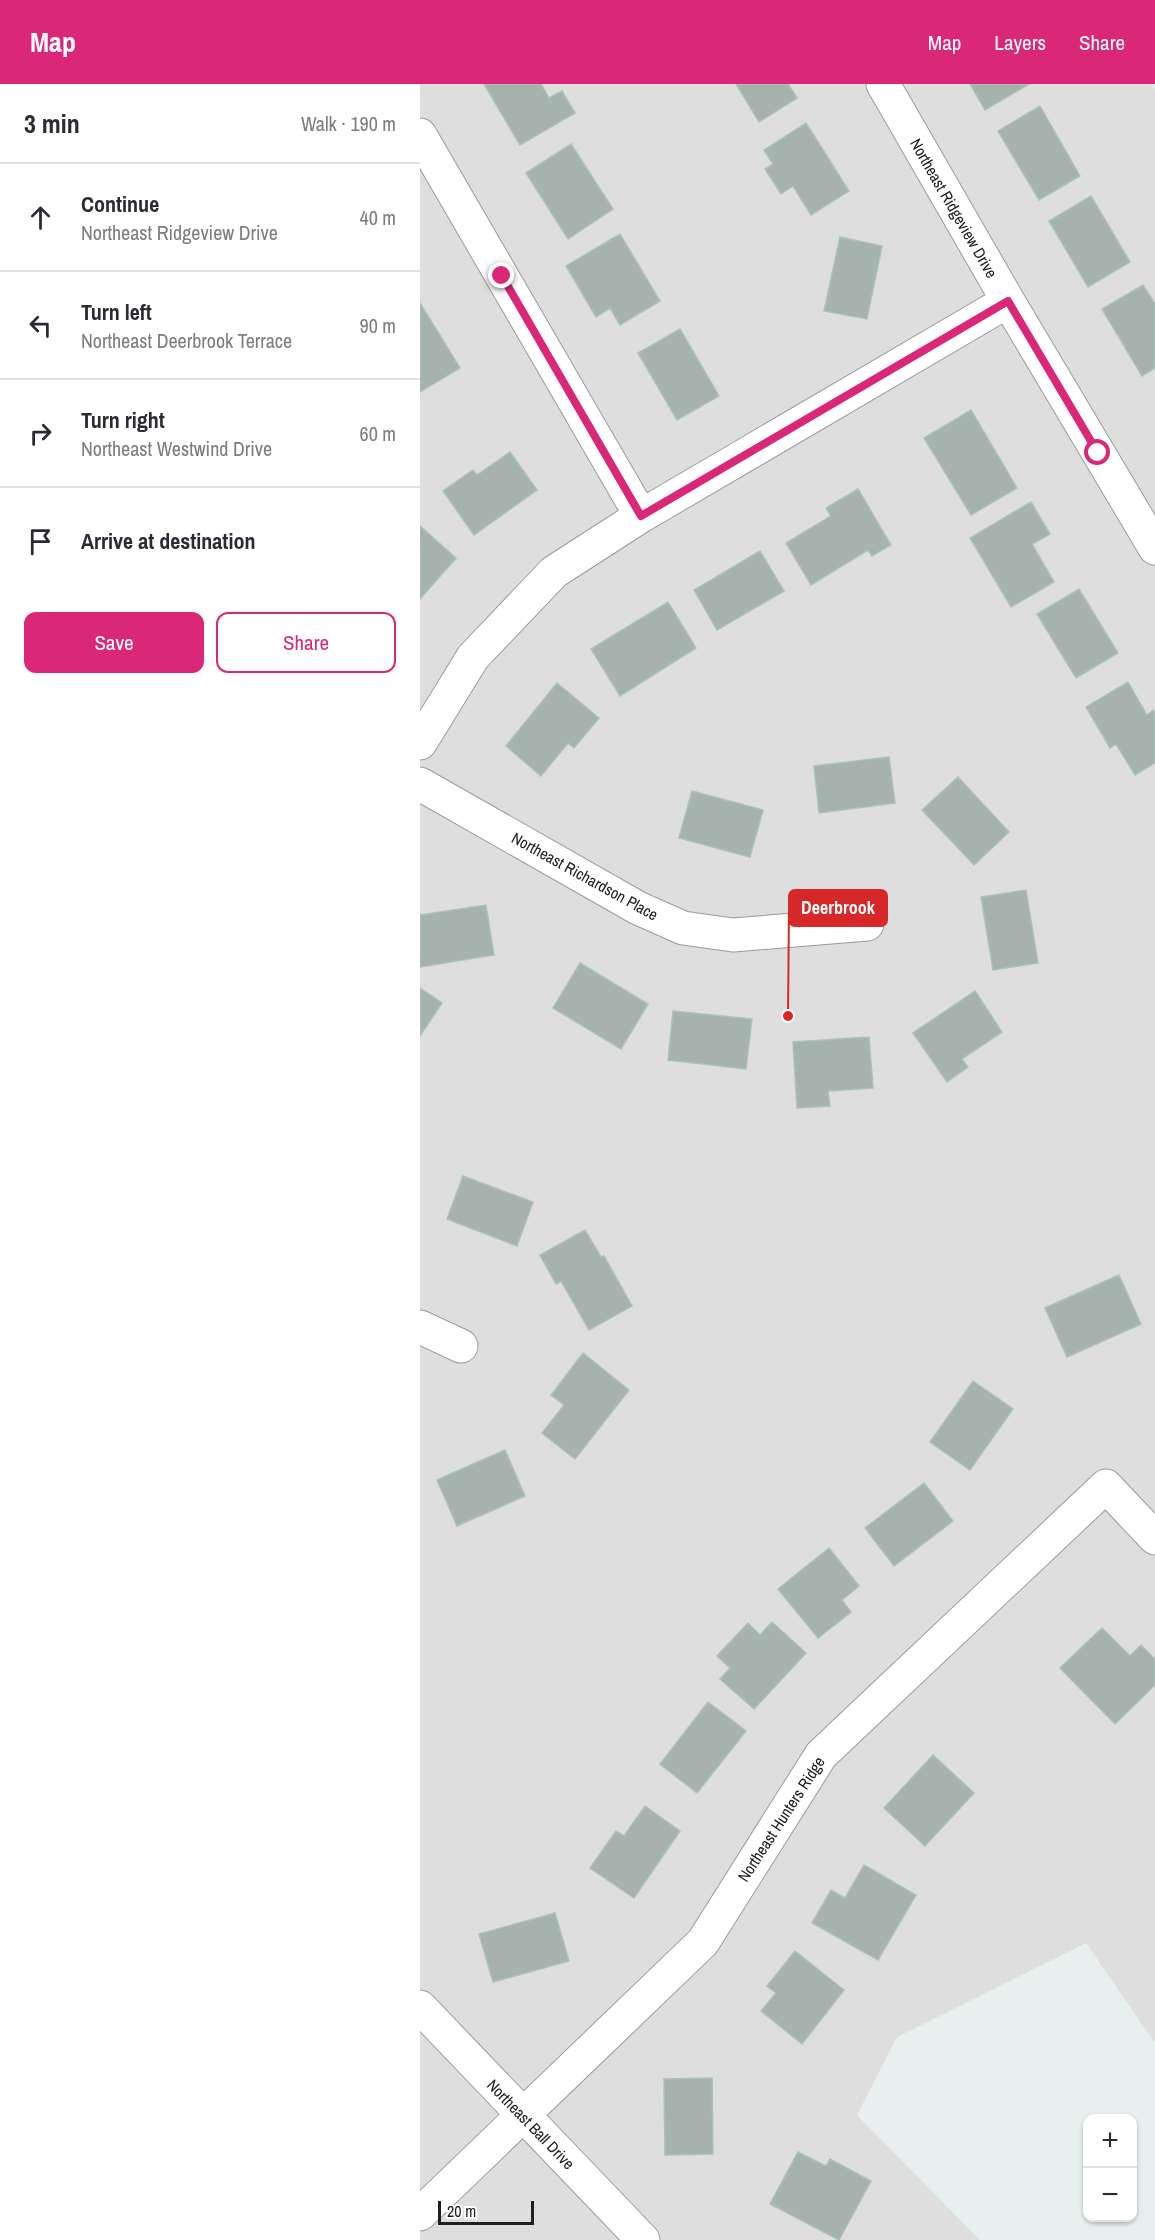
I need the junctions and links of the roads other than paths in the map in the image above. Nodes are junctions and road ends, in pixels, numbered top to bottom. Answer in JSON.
{"nodes":[{"id":1,"x":883,"y":84,"type":"edge"},
{"id":2,"x":420,"y":135,"type":"edge"},
{"id":3,"x":1008,"y":301,"type":"junction"},
{"id":4,"x":641,"y":516,"type":"junction"},
{"id":5,"x":1155,"y":549,"type":"edge"},
{"id":6,"x":420,"y":743,"type":"edge"},
{"id":7,"x":420,"y":784,"type":"edge"},
{"id":8,"x":867,"y":924,"type":"dead end"},
{"id":9,"x":420,"y":1327,"type":"edge"},
{"id":10,"x":461,"y":1346,"type":"dead end"},
{"id":11,"x":1155,"y":1538,"type":"edge"},
{"id":12,"x":420,"y":2007,"type":"edge"},
{"id":13,"x":523,"y":2116,"type":"junction"},
{"id":14,"x":420,"y":2214,"type":"edge"},
{"id":15,"x":643,"y":2240,"type":"edge"}],
"edges":[{"from":1,"to":3,"type":"street","name":"Northeast Ridgeview Drive"},
{"from":2,"to":4,"type":"street"},
{"from":3,"to":4,"type":"street"},
{"from":3,"to":5,"type":"street","name":"Northeast Ridgeview Drive"},
{"from":4,"to":6,"type":"street"},
{"from":7,"to":8,"type":"street","name":"Northeast Richardson Place"},
{"from":9,"to":10,"type":"street"},
{"from":11,"to":13,"type":"street","name":"Northeast Hunters Ridge"},
{"from":12,"to":13,"type":"street","name":"Northeast Ball Drive"},
{"from":13,"to":14,"type":"street","name":"Northeast Hunters Ridge"},
{"from":13,"to":15,"type":"street","name":"Northeast Ball Drive"}]}
